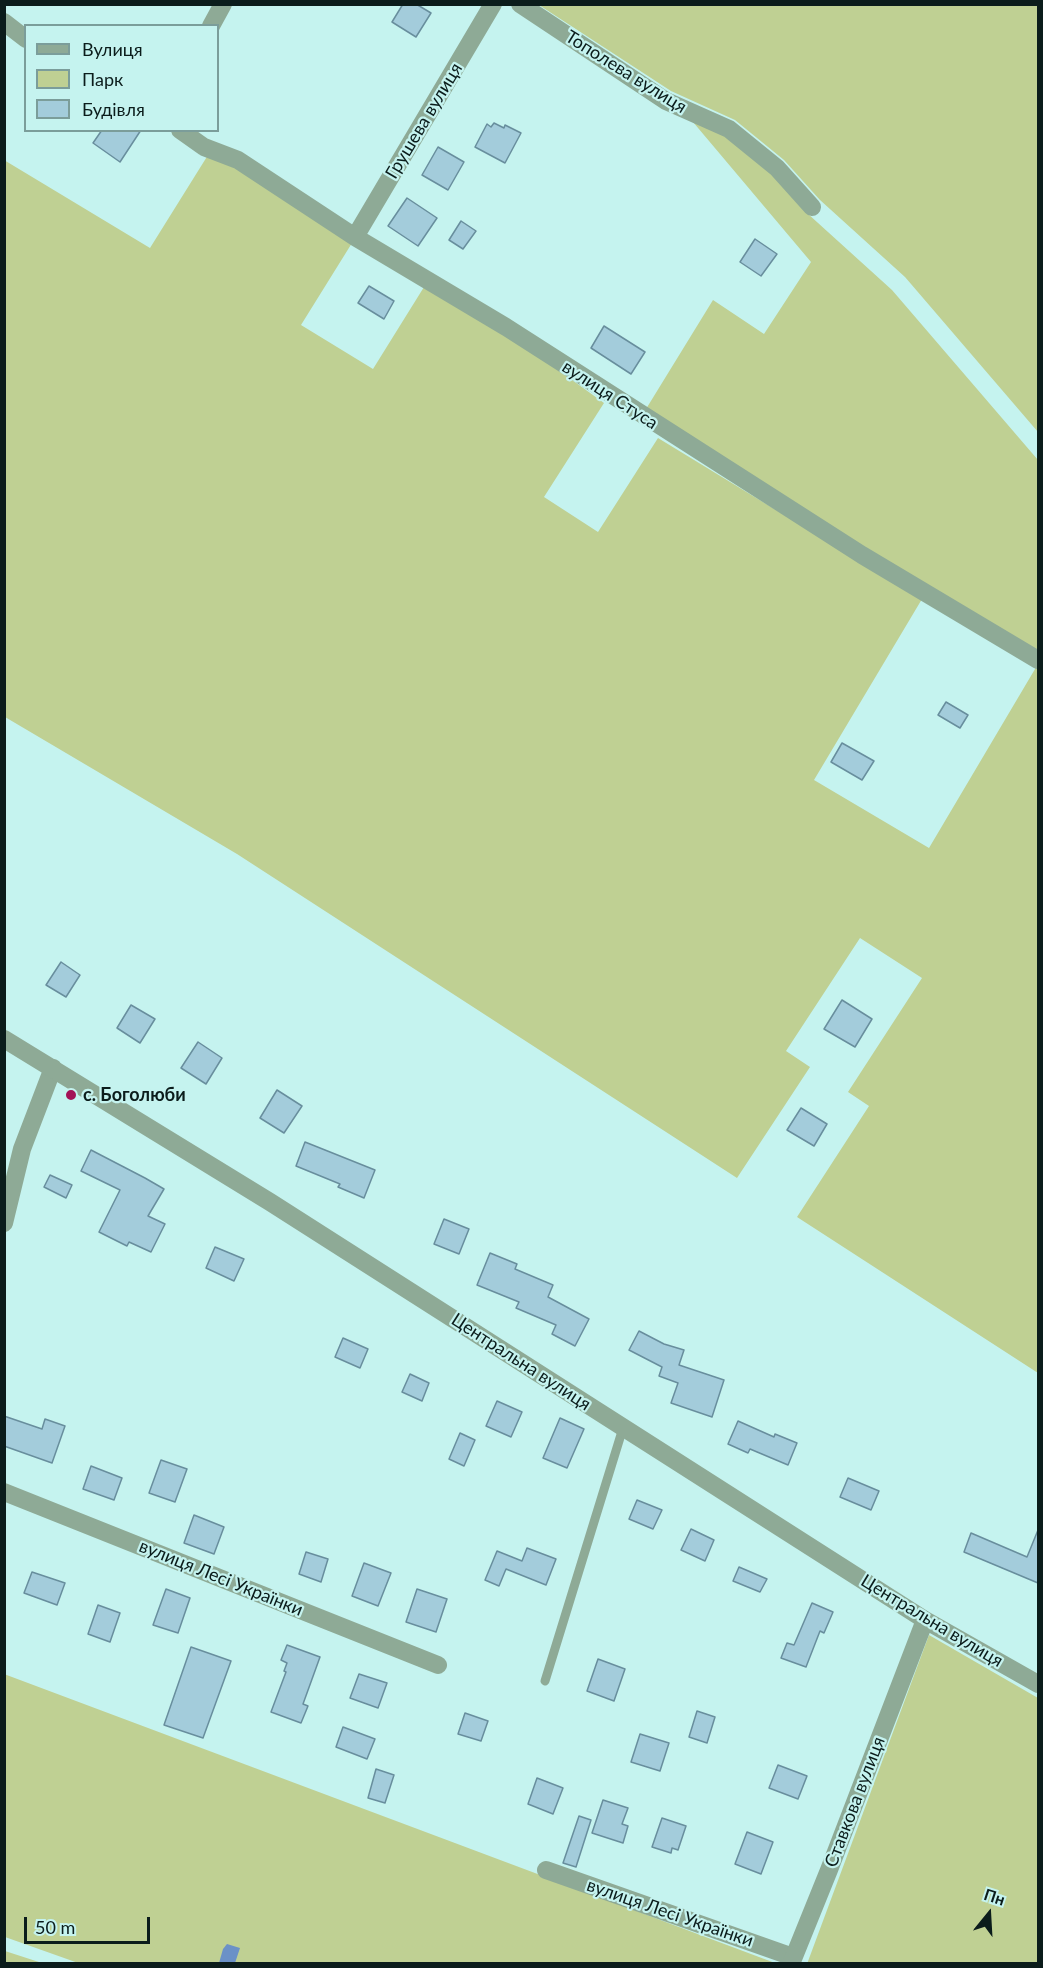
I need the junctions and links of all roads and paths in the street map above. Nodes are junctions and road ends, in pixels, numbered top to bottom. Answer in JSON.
{"nodes":[{"id":1,"x":223,"y":4,"type":"edge"},
{"id":2,"x":493,"y":4,"type":"edge"},
{"id":3,"x":520,"y":4,"type":"edge"},
{"id":4,"x":4,"y":22,"type":"edge"},
{"id":5,"x":213,"y":24,"type":"edge"},
{"id":6,"x":24,"y":37,"type":"edge"},
{"id":7,"x":183,"y":132,"type":"edge"},
{"id":8,"x":812,"y":207,"type":"dead end"},
{"id":9,"x":355,"y":237,"type":"junction"},
{"id":10,"x":1038,"y":660,"type":"edge"},
{"id":11,"x":4,"y":1039,"type":"edge"},
{"id":12,"x":53,"y":1068,"type":"junction"},
{"id":13,"x":4,"y":1223,"type":"edge"},
{"id":14,"x":623,"y":1428,"type":"junction"},
{"id":15,"x":4,"y":1492,"type":"edge"},
{"id":16,"x":925,"y":1620,"type":"junction"},
{"id":17,"x":438,"y":1665,"type":"dead end"},
{"id":18,"x":545,"y":1681,"type":"dead end"},
{"id":19,"x":1038,"y":1684,"type":"edge"},
{"id":20,"x":546,"y":1870,"type":"dead end"},
{"id":21,"x":792,"y":1960,"type":"edge"}],
"edges":[{"from":1,"to":5,"type":"street"},
{"from":2,"to":9,"type":"street","name":"Грушева вулиця"},
{"from":3,"to":8,"type":"street","name":"Тополева вулиця"},
{"from":4,"to":6,"type":"street"},
{"from":7,"to":9,"type":"street","name":"вулиця Стуса"},
{"from":9,"to":10,"type":"street","name":"вулиця Стуса"},
{"from":11,"to":12,"type":"street","name":"Центральна вулиця"},
{"from":12,"to":13,"type":"street"},
{"from":12,"to":14,"type":"street","name":"Центральна вулиця"},
{"from":14,"to":16,"type":"street","name":"Центральна вулиця"},
{"from":14,"to":18,"type":"lane"},
{"from":15,"to":17,"type":"street","name":"вулиця Лесі Українки"},
{"from":16,"to":19,"type":"street","name":"Центральна вулиця"},
{"from":16,"to":21,"type":"street","name":"Ставкова вулиця"},
{"from":20,"to":21,"type":"street","name":"вулиця Лесі Українки"}]}
